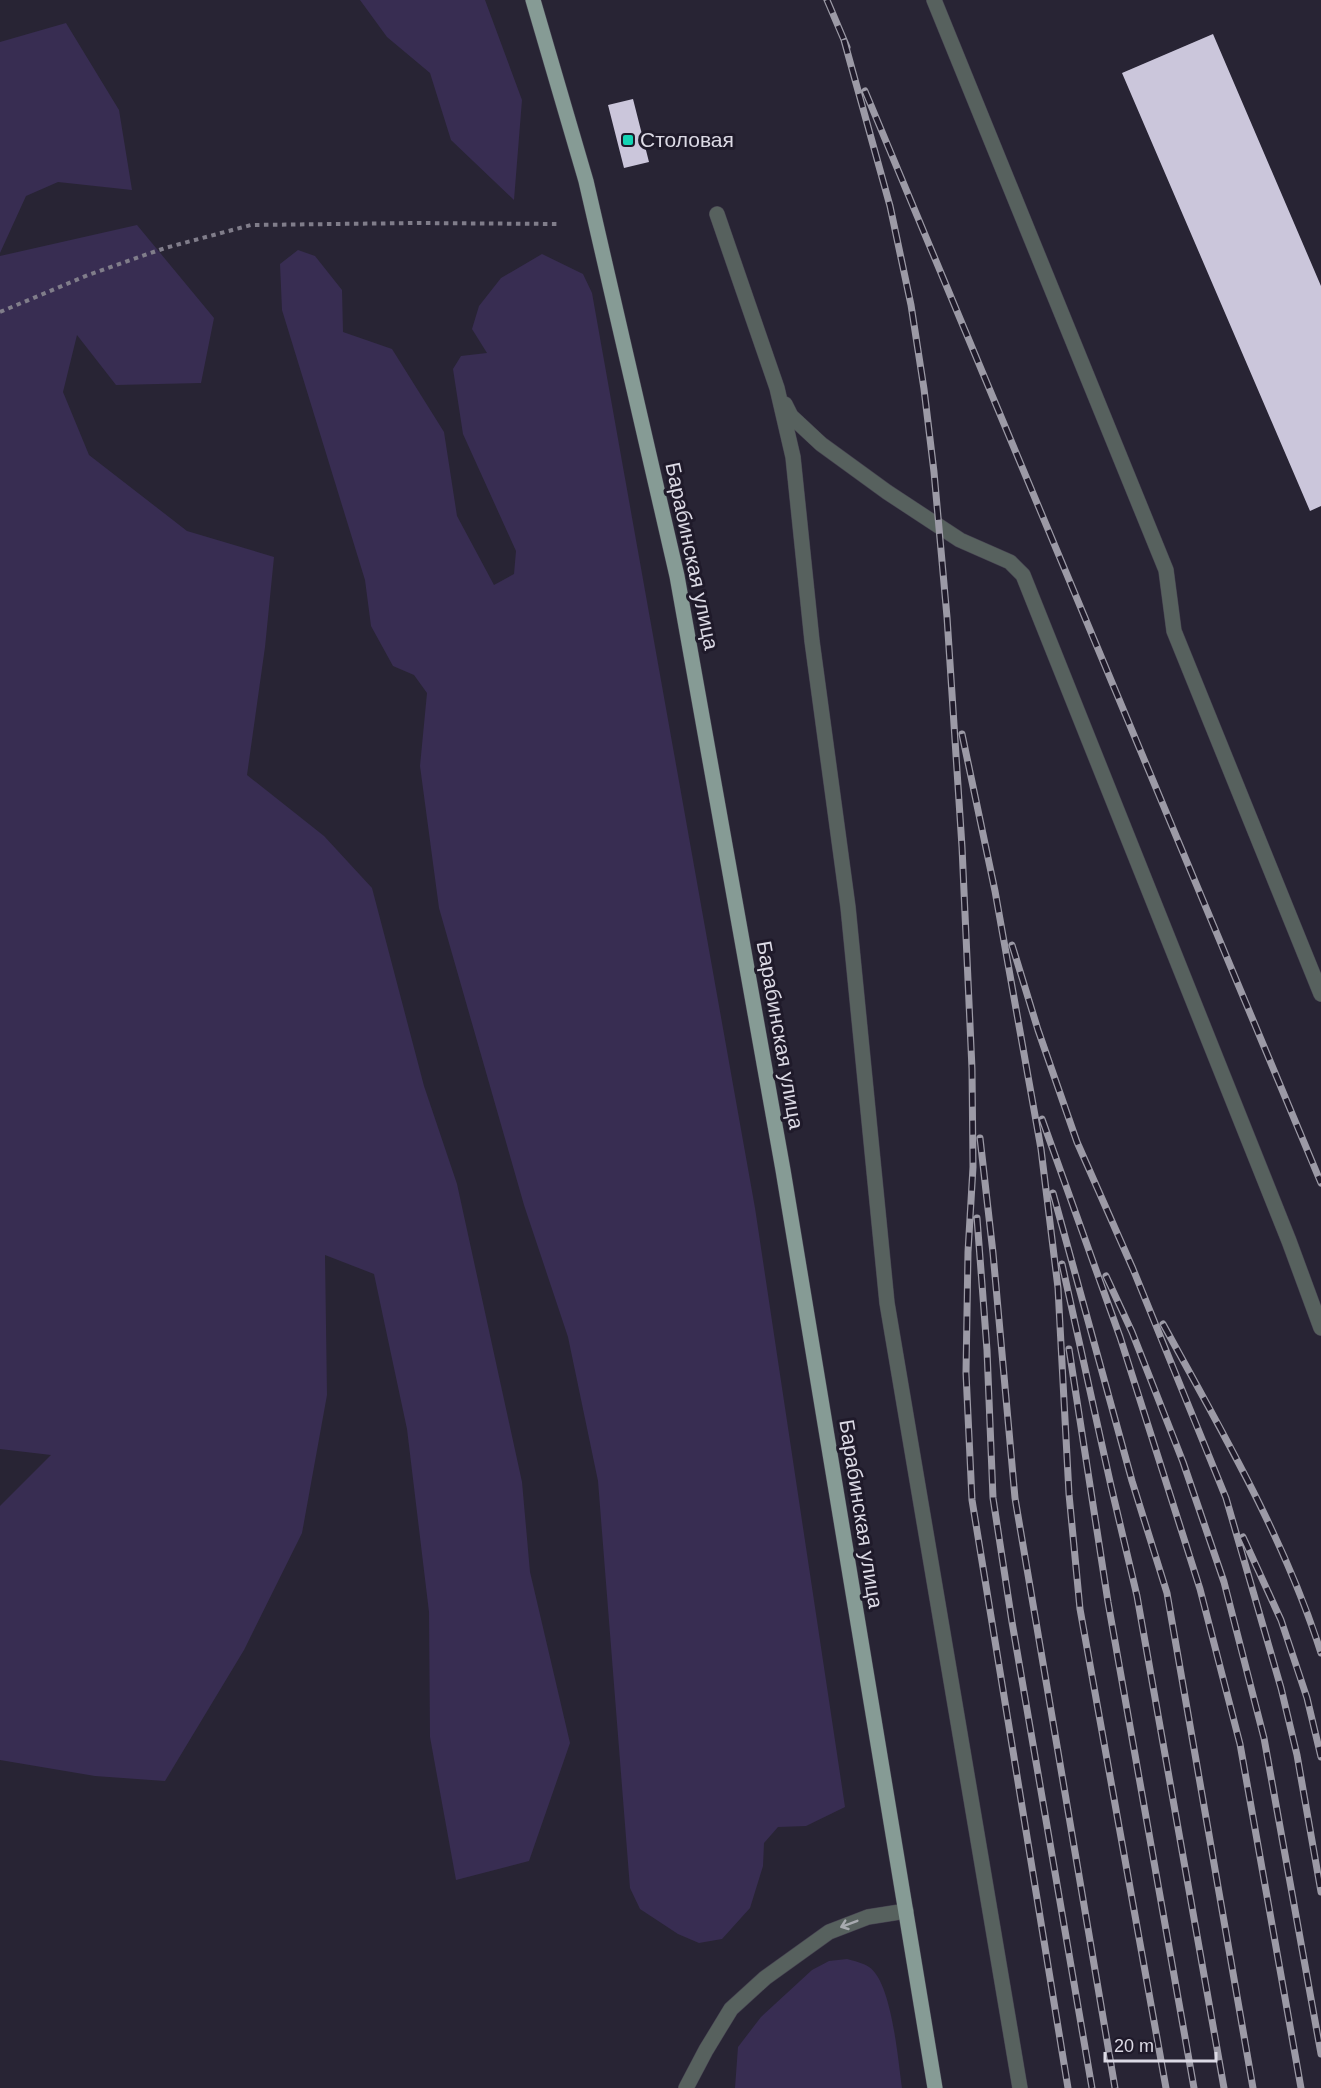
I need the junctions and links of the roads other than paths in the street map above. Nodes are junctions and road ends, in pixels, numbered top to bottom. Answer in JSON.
{"nodes":[{"id":1,"x":533,"y":0,"type":"edge"},
{"id":2,"x":934,"y":0,"type":"edge"},
{"id":3,"x":717,"y":214,"type":"dead end"},
{"id":4,"x":777,"y":388,"type":"junction"},
{"id":5,"x":1321,"y":994,"type":"edge"},
{"id":6,"x":1321,"y":1328,"type":"edge"},
{"id":7,"x":906,"y":1911,"type":"junction"},
{"id":8,"x":686,"y":2088,"type":"edge"},
{"id":9,"x":935,"y":2088,"type":"edge"},
{"id":10,"x":1020,"y":2088,"type":"edge"}],
"edges":[{"from":1,"to":7,"type":"main road","name":"Барабинская улица"},
{"from":2,"to":5,"type":"lane"},
{"from":3,"to":4,"type":"lane"},
{"from":4,"to":6,"type":"lane"},
{"from":4,"to":10,"type":"lane"},
{"from":7,"to":8,"type":"lane","one_way":true},
{"from":7,"to":9,"type":"main road","name":"Барабинская улица"}]}
